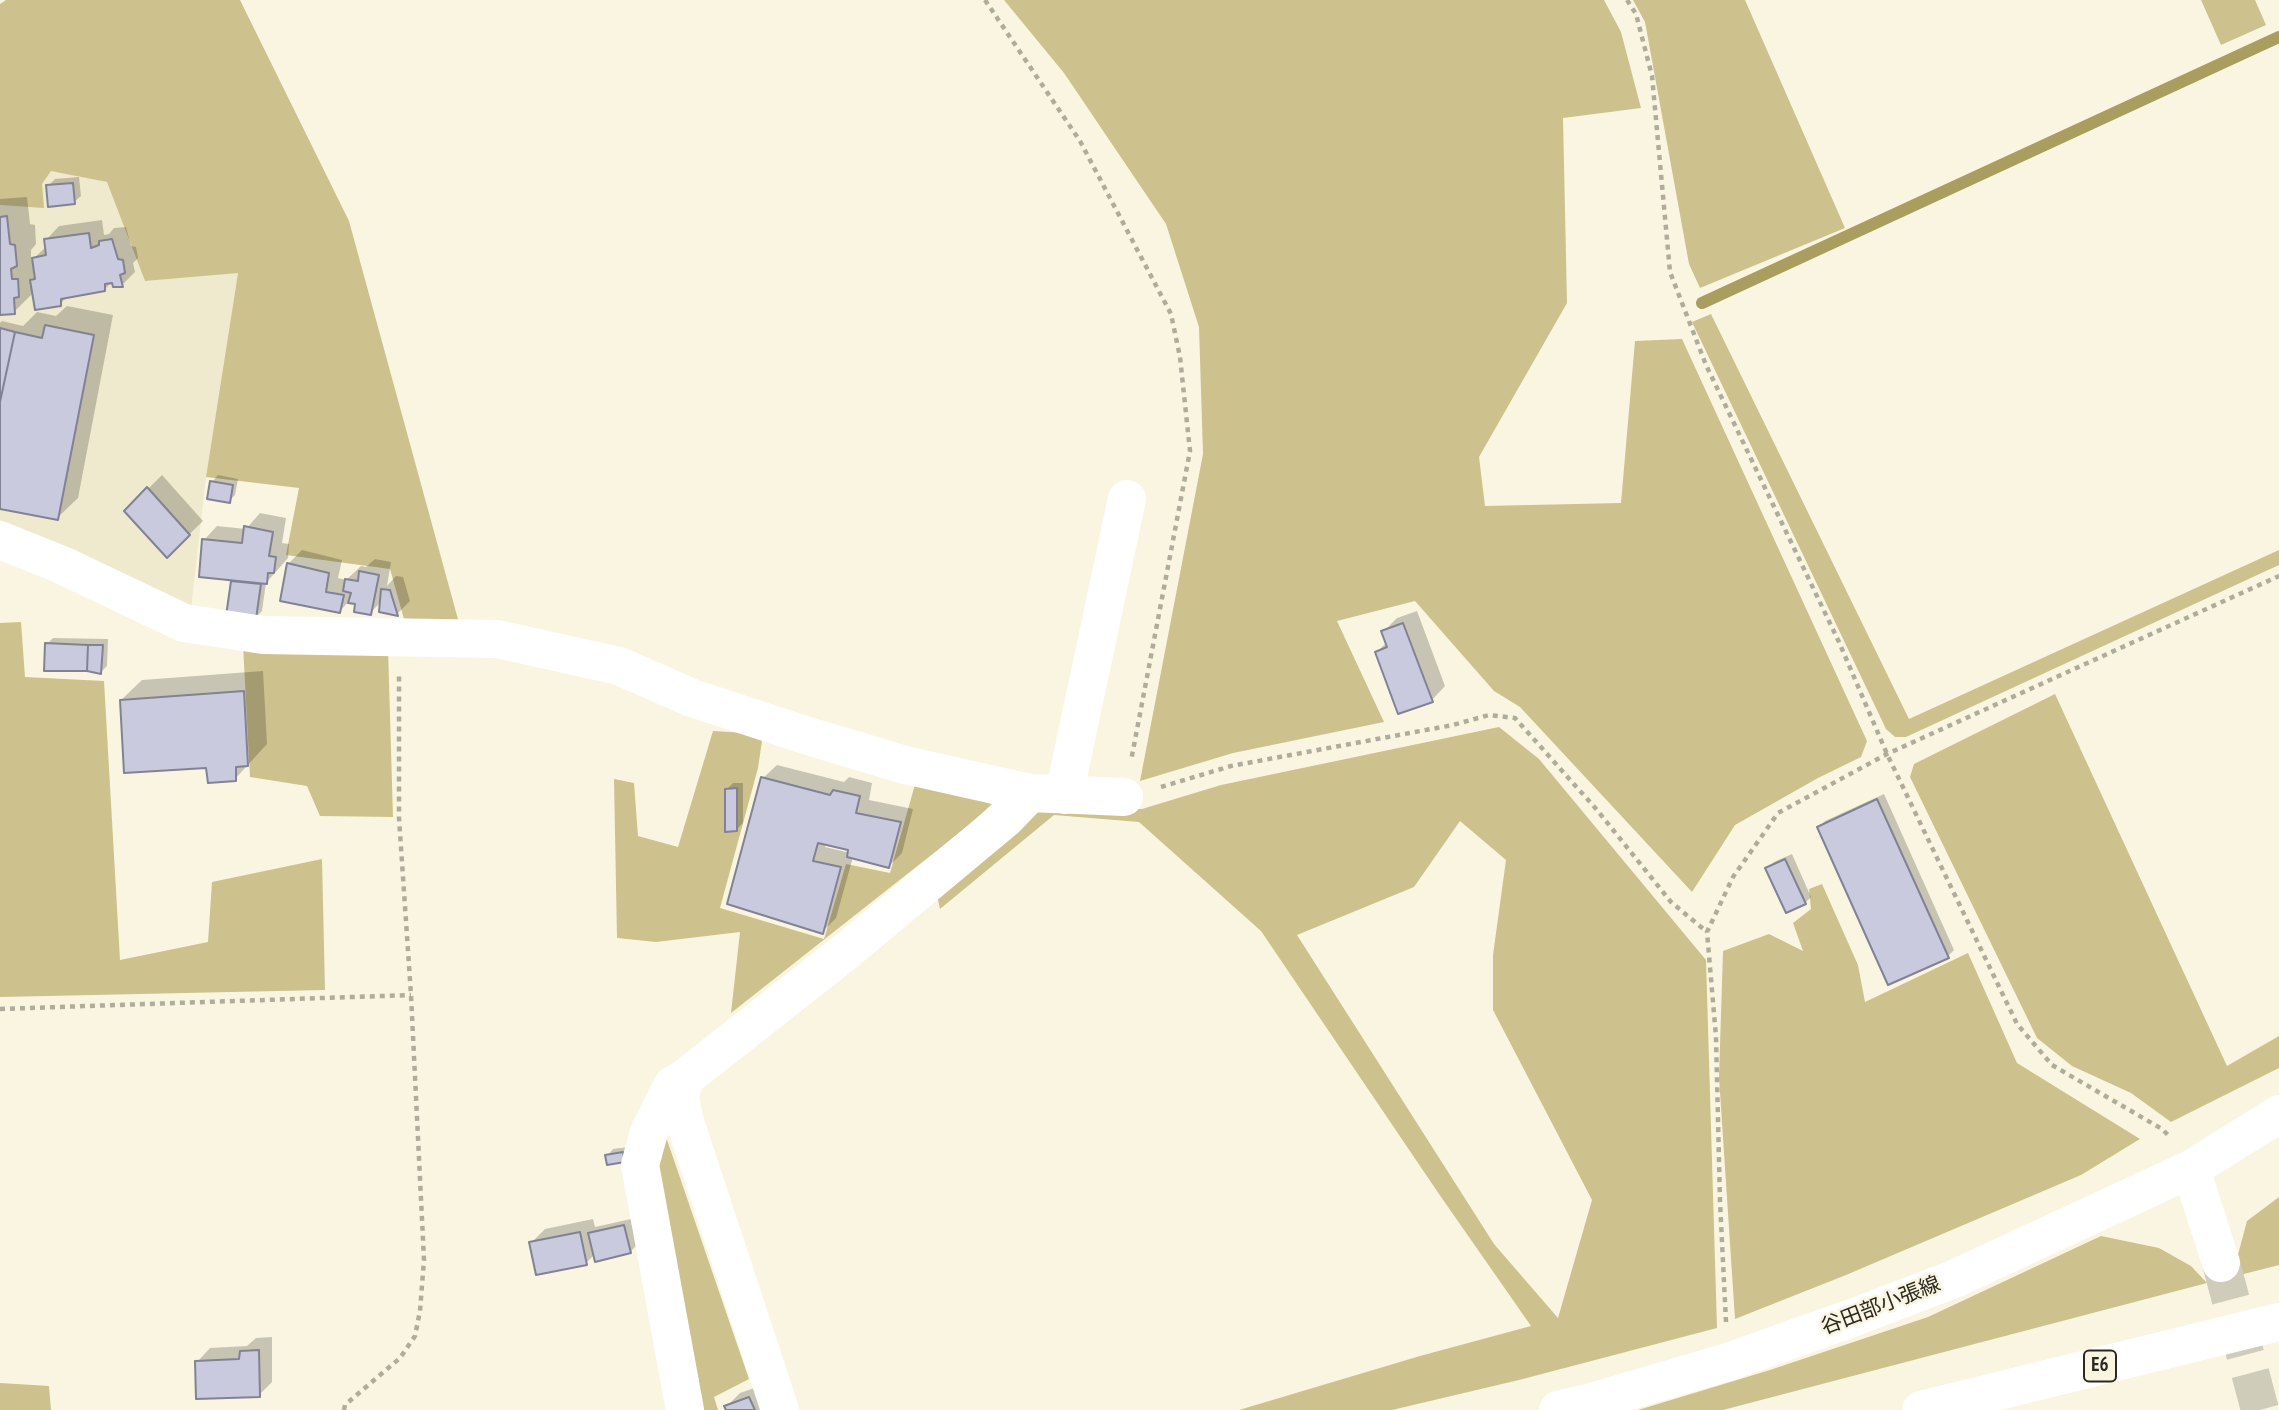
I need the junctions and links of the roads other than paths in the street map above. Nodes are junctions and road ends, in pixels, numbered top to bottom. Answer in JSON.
{"nodes":[{"id":1,"x":1127,"y":499,"type":"dead end"},
{"id":2,"x":0,"y":540,"type":"edge"},
{"id":3,"x":1047,"y":794,"type":"junction"},
{"id":4,"x":1124,"y":797,"type":"road end"},
{"id":5,"x":685,"y":1078,"type":"junction"},
{"id":6,"x":2279,"y":1114,"type":"edge"},
{"id":7,"x":2191,"y":1169,"type":"junction"},
{"id":8,"x":2221,"y":1263,"type":"tunnel mouth"},
{"id":9,"x":2279,"y":1322,"type":"edge"},
{"id":10,"x":685,"y":1410,"type":"edge"},
{"id":11,"x":780,"y":1410,"type":"edge"},
{"id":12,"x":1558,"y":1410,"type":"edge"},
{"id":13,"x":1921,"y":1410,"type":"edge"}],
"edges":[{"from":1,"to":3,"type":"main road"},
{"from":2,"to":3,"type":"main road"},
{"from":3,"to":4,"type":"main road"},
{"from":3,"to":5,"type":"main road"},
{"from":5,"to":10,"type":"main road"},
{"from":5,"to":11,"type":"main road"},
{"from":6,"to":7,"type":"main road","name":"谷田部小張線"},
{"from":7,"to":8,"type":"main road"},
{"from":7,"to":12,"type":"main road","name":"谷田部小張線"},
{"from":9,"to":13,"type":"main road","number":"E6"}]}
